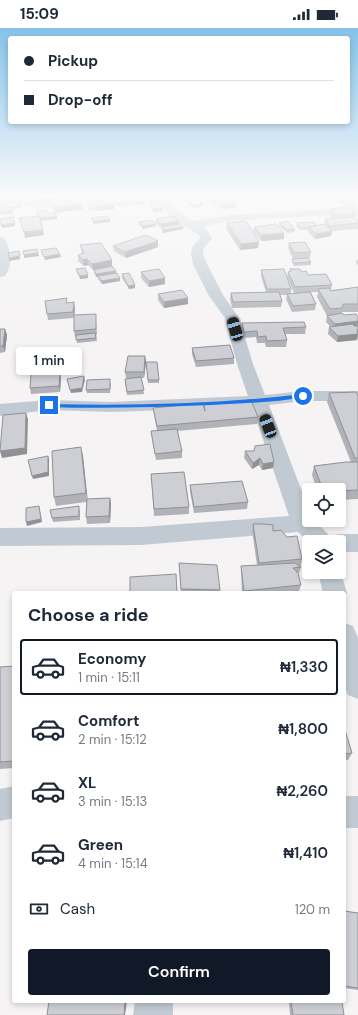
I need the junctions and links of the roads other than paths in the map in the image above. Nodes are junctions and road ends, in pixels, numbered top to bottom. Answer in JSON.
{"nodes":[{"id":1,"x":0,"y":241,"type":"edge"},
{"id":2,"x":204,"y":241,"type":"edge"},
{"id":3,"x":0,"y":273,"type":"edge"},
{"id":4,"x":358,"y":396,"type":"edge"},
{"id":5,"x":259,"y":401,"type":"junction"},
{"id":6,"x":0,"y":410,"type":"edge"},
{"id":7,"x":302,"y":521,"type":"edge"},
{"id":8,"x":302,"y":524,"type":"edge"},
{"id":9,"x":306,"y":527,"type":"edge"},
{"id":10,"x":315,"y":535,"type":"edge"},
{"id":11,"x":0,"y":537,"type":"edge"},
{"id":12,"x":346,"y":543,"type":"edge"},
{"id":13,"x":358,"y":543,"type":"edge"},
{"id":14,"x":331,"y":579,"type":"edge"},
{"id":15,"x":334,"y":591,"type":"edge"},
{"id":16,"x":346,"y":641,"type":"edge"},
{"id":17,"x":358,"y":686,"type":"edge"},
{"id":18,"x":12,"y":802,"type":"edge"},
{"id":19,"x":0,"y":805,"type":"edge"},
{"id":20,"x":346,"y":812,"type":"edge"},
{"id":21,"x":358,"y":812,"type":"edge"},
{"id":22,"x":154,"y":1003,"type":"edge"},
{"id":23,"x":153,"y":1015,"type":"edge"}],
"edges":[{"from":1,"to":3,"type":"street"},
{"from":2,"to":5,"type":"street"},
{"from":4,"to":5,"type":"street"},
{"from":5,"to":6,"type":"street"},
{"from":5,"to":7,"type":"street"},
{"from":8,"to":11,"type":"street"},
{"from":9,"to":10,"type":"street"},
{"from":12,"to":13,"type":"street"},
{"from":14,"to":15,"type":"street"},
{"from":16,"to":17,"type":"street"},
{"from":18,"to":19,"type":"street"},
{"from":20,"to":21,"type":"street"},
{"from":22,"to":23,"type":"street"}]}
